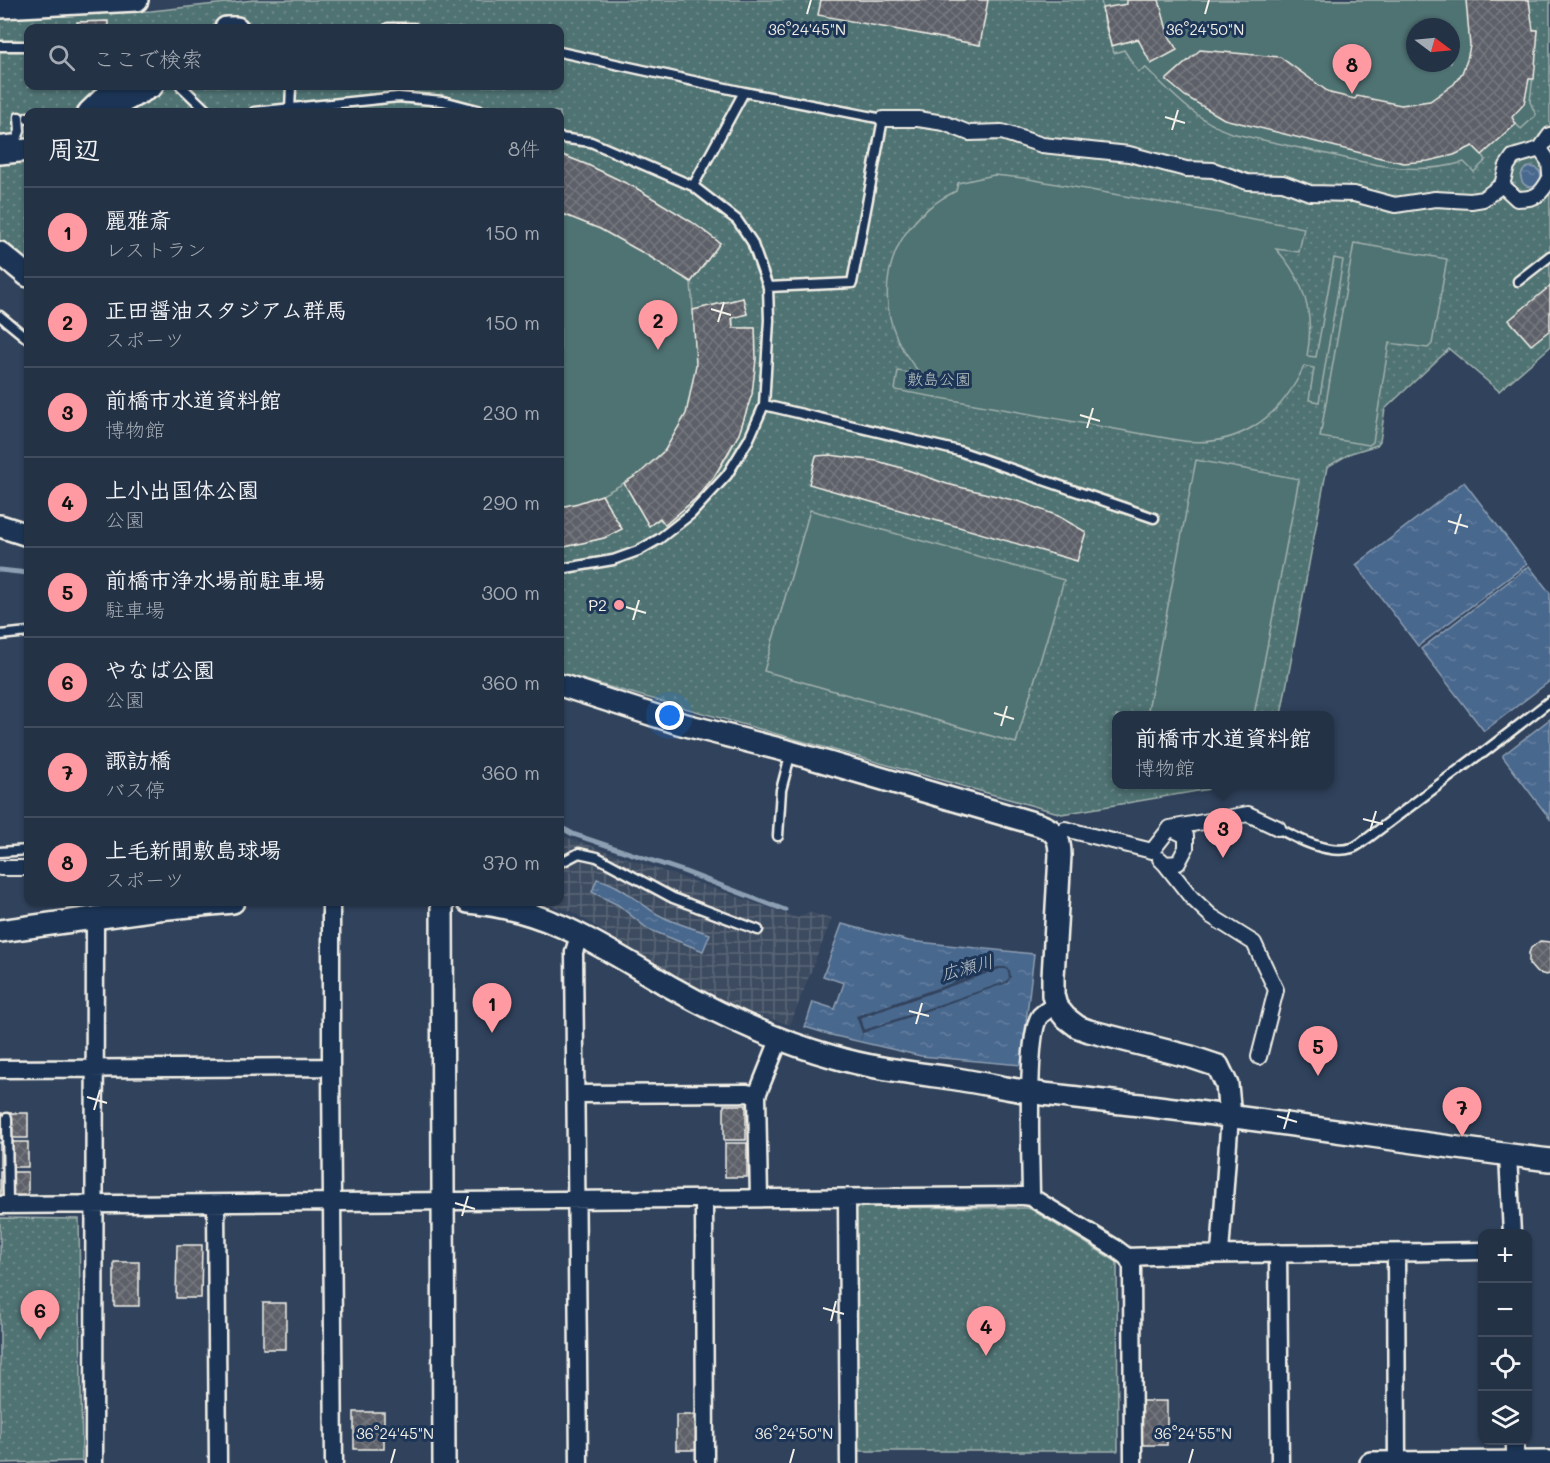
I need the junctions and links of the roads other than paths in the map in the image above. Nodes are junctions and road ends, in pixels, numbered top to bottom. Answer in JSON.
{"nodes":[{"id":1,"x":137,"y":0,"type":"edge"},
{"id":2,"x":0,"y":7,"type":"edge"},
{"id":3,"x":0,"y":46,"type":"edge"},
{"id":4,"x":24,"y":46,"type":"edge"},
{"id":5,"x":564,"y":53,"type":"edge"},
{"id":6,"x":112,"y":90,"type":"edge"},
{"id":7,"x":145,"y":90,"type":"edge"},
{"id":8,"x":185,"y":90,"type":"edge"},
{"id":9,"x":291,"y":90,"type":"edge"},
{"id":10,"x":744,"y":92,"type":"junction"},
{"id":11,"x":92,"y":108,"type":"edge"},
{"id":12,"x":111,"y":108,"type":"edge"},
{"id":13,"x":204,"y":108,"type":"edge"},
{"id":14,"x":290,"y":108,"type":"edge"},
{"id":15,"x":308,"y":108,"type":"edge"},
{"id":16,"x":469,"y":108,"type":"edge"},
{"id":17,"x":883,"y":119,"type":"junction"},
{"id":18,"x":24,"y":120,"type":"edge"},
{"id":19,"x":1550,"y":135,"type":"edge"},
{"id":20,"x":564,"y":139,"type":"edge"},
{"id":21,"x":0,"y":141,"type":"edge"},
{"id":22,"x":1540,"y":149,"type":"junction"},
{"id":23,"x":24,"y":150,"type":"edge"},
{"id":24,"x":0,"y":153,"type":"edge"},
{"id":25,"x":1550,"y":176,"type":"edge"},
{"id":26,"x":1502,"y":185,"type":"junction"},
{"id":27,"x":693,"y":186,"type":"junction"},
{"id":28,"x":0,"y":254,"type":"edge"},
{"id":29,"x":1550,"y":256,"type":"edge"},
{"id":30,"x":24,"y":273,"type":"edge"},
{"id":31,"x":1518,"y":281,"type":"dead end"},
{"id":32,"x":768,"y":287,"type":"junction"},
{"id":33,"x":0,"y":316,"type":"edge"},
{"id":34,"x":24,"y":336,"type":"edge"},
{"id":35,"x":764,"y":405,"type":"junction"},
{"id":36,"x":1154,"y":518,"type":"dead end"},
{"id":37,"x":0,"y":526,"type":"edge"},
{"id":38,"x":24,"y":534,"type":"edge"},
{"id":39,"x":564,"y":568,"type":"edge"},
{"id":40,"x":24,"y":632,"type":"edge"},
{"id":41,"x":0,"y":635,"type":"edge"},
{"id":42,"x":564,"y":686,"type":"edge"},
{"id":43,"x":1550,"y":701,"type":"edge"},
{"id":44,"x":791,"y":752,"type":"junction"},
{"id":45,"x":1170,"y":828,"type":"junction"},
{"id":46,"x":1278,"y":828,"type":"joint"},
{"id":47,"x":1065,"y":829,"type":"dead end"},
{"id":48,"x":778,"y":836,"type":"dead end"},
{"id":49,"x":24,"y":850,"type":"edge"},
{"id":50,"x":1152,"y":851,"type":"junction"},
{"id":51,"x":0,"y":852,"type":"edge"},
{"id":52,"x":564,"y":861,"type":"edge"},
{"id":53,"x":1165,"y":864,"type":"junction"},
{"id":54,"x":0,"y":868,"type":"edge"},
{"id":55,"x":24,"y":868,"type":"edge"},
{"id":56,"x":190,"y":906,"type":"edge"},
{"id":57,"x":331,"y":906,"type":"edge"},
{"id":58,"x":442,"y":906,"type":"edge"},
{"id":59,"x":529,"y":907,"type":"edge"},
{"id":60,"x":95,"y":919,"type":"junction"},
{"id":61,"x":758,"y":930,"type":"dead end"},
{"id":62,"x":0,"y":931,"type":"edge"},
{"id":63,"x":580,"y":933,"type":"junction"},
{"id":64,"x":1056,"y":1006,"type":"junction"},
{"id":65,"x":779,"y":1040,"type":"junction"},
{"id":66,"x":1259,"y":1058,"type":"dead end"},
{"id":67,"x":331,"y":1067,"type":"junction"},
{"id":68,"x":0,"y":1069,"type":"edge"},
{"id":69,"x":95,"y":1069,"type":"junction"},
{"id":70,"x":1030,"y":1092,"type":"junction"},
{"id":71,"x":576,"y":1094,"type":"junction"},
{"id":72,"x":757,"y":1095,"type":"junction"},
{"id":73,"x":1230,"y":1116,"type":"junction"},
{"id":74,"x":7,"y":1118,"type":"dead end"},
{"id":75,"x":1508,"y":1155,"type":"junction"},
{"id":76,"x":1550,"y":1160,"type":"edge"},
{"id":77,"x":1031,"y":1197,"type":"junction"},
{"id":78,"x":759,"y":1198,"type":"junction"},
{"id":79,"x":704,"y":1199,"type":"junction"},
{"id":80,"x":846,"y":1199,"type":"junction"},
{"id":81,"x":577,"y":1200,"type":"junction"},
{"id":82,"x":442,"y":1201,"type":"junction"},
{"id":83,"x":332,"y":1202,"type":"junction"},
{"id":84,"x":95,"y":1204,"type":"junction"},
{"id":85,"x":216,"y":1204,"type":"junction"},
{"id":86,"x":4,"y":1205,"type":"edge"},
{"id":87,"x":1512,"y":1229,"type":"edge"},
{"id":88,"x":1478,"y":1251,"type":"edge"},
{"id":89,"x":1220,"y":1253,"type":"junction"},
{"id":90,"x":1278,"y":1253,"type":"junction"},
{"id":91,"x":1396,"y":1253,"type":"junction"},
{"id":92,"x":1127,"y":1257,"type":"junction"},
{"id":93,"x":1515,"y":1455,"type":"edge"},
{"id":94,"x":1550,"y":1462,"type":"edge"},
{"id":95,"x":94,"y":1463,"type":"edge"},
{"id":96,"x":218,"y":1463,"type":"edge"},
{"id":97,"x":334,"y":1463,"type":"edge"},
{"id":98,"x":444,"y":1463,"type":"edge"},
{"id":99,"x":579,"y":1463,"type":"edge"},
{"id":100,"x":705,"y":1463,"type":"edge"},
{"id":101,"x":849,"y":1463,"type":"edge"},
{"id":102,"x":1132,"y":1463,"type":"edge"},
{"id":103,"x":1280,"y":1463,"type":"edge"},
{"id":104,"x":1371,"y":1463,"type":"edge"},
{"id":105,"x":1397,"y":1463,"type":"edge"}],
"edges":[{"from":1,"to":2,"type":"street"},
{"from":3,"to":4,"type":"lane"},
{"from":5,"to":10,"type":"lane"},
{"from":6,"to":11,"type":"street"},
{"from":7,"to":12,"type":"street"},
{"from":8,"to":13,"type":"lane"},
{"from":9,"to":14,"type":"lane"},
{"from":10,"to":17,"type":"lane"},
{"from":10,"to":27,"type":"lane"},
{"from":15,"to":16,"type":"lane"},
{"from":17,"to":26,"type":"street"},
{"from":17,"to":32,"type":"lane"},
{"from":18,"to":21,"type":"lane"},
{"from":19,"to":22,"type":"street"},
{"from":20,"to":27,"type":"lane"},
{"from":22,"to":25,"type":"street"},
{"from":22,"to":26,"type":"street"},
{"from":23,"to":24,"type":"street"},
{"from":25,"to":26,"type":"street"},
{"from":27,"to":32,"type":"lane"},
{"from":28,"to":30,"type":"street"},
{"from":29,"to":31,"type":"lane"},
{"from":32,"to":35,"type":"lane"},
{"from":33,"to":34,"type":"lane"},
{"from":35,"to":36,"type":"lane"},
{"from":35,"to":39,"type":"lane"},
{"from":37,"to":38,"type":"street"},
{"from":40,"to":41,"type":"lane"},
{"from":42,"to":44,"type":"street"},
{"from":43,"to":46,"type":"lane"},
{"from":44,"to":48,"type":"lane"},
{"from":44,"to":64,"type":"street"},
{"from":45,"to":46,"type":"street"},
{"from":45,"to":50,"type":"street"},
{"from":45,"to":53,"type":"street"},
{"from":47,"to":50,"type":"street"},
{"from":49,"to":51,"type":"lane"},
{"from":50,"to":53,"type":"street"},
{"from":52,"to":61,"type":"lane"},
{"from":53,"to":66,"type":"street"},
{"from":54,"to":55,"type":"street"},
{"from":56,"to":60,"type":"street"},
{"from":57,"to":67,"type":"street"},
{"from":58,"to":82,"type":"street"},
{"from":59,"to":63,"type":"street"},
{"from":60,"to":62,"type":"street"},
{"from":60,"to":69,"type":"street"},
{"from":63,"to":65,"type":"street"},
{"from":63,"to":71,"type":"street"},
{"from":64,"to":70,"type":"street"},
{"from":64,"to":73,"type":"street"},
{"from":65,"to":70,"type":"street"},
{"from":65,"to":72,"type":"street"},
{"from":67,"to":69,"type":"street"},
{"from":67,"to":83,"type":"street"},
{"from":68,"to":69,"type":"street"},
{"from":69,"to":84,"type":"street"},
{"from":70,"to":73,"type":"street"},
{"from":70,"to":77,"type":"street"},
{"from":71,"to":72,"type":"street"},
{"from":71,"to":81,"type":"street"},
{"from":72,"to":78,"type":"street"},
{"from":73,"to":75,"type":"street"},
{"from":73,"to":89,"type":"street"},
{"from":74,"to":86,"type":"lane"},
{"from":75,"to":76,"type":"street"},
{"from":75,"to":87,"type":"street"},
{"from":77,"to":80,"type":"street"},
{"from":77,"to":92,"type":"street"},
{"from":78,"to":79,"type":"street"},
{"from":78,"to":80,"type":"street"},
{"from":79,"to":81,"type":"street"},
{"from":79,"to":100,"type":"street"},
{"from":80,"to":101,"type":"street"},
{"from":81,"to":82,"type":"street"},
{"from":81,"to":99,"type":"street"},
{"from":82,"to":83,"type":"street"},
{"from":82,"to":98,"type":"street"},
{"from":83,"to":85,"type":"street"},
{"from":83,"to":97,"type":"street"},
{"from":84,"to":85,"type":"street"},
{"from":84,"to":86,"type":"street"},
{"from":84,"to":95,"type":"street"},
{"from":85,"to":96,"type":"street"},
{"from":88,"to":91,"type":"street"},
{"from":89,"to":90,"type":"street"},
{"from":89,"to":92,"type":"street"},
{"from":90,"to":91,"type":"street"},
{"from":90,"to":103,"type":"street"},
{"from":91,"to":105,"type":"street"},
{"from":92,"to":102,"type":"street"},
{"from":93,"to":94,"type":"street"},
{"from":93,"to":105,"type":"street"},
{"from":104,"to":105,"type":"street"}]}
